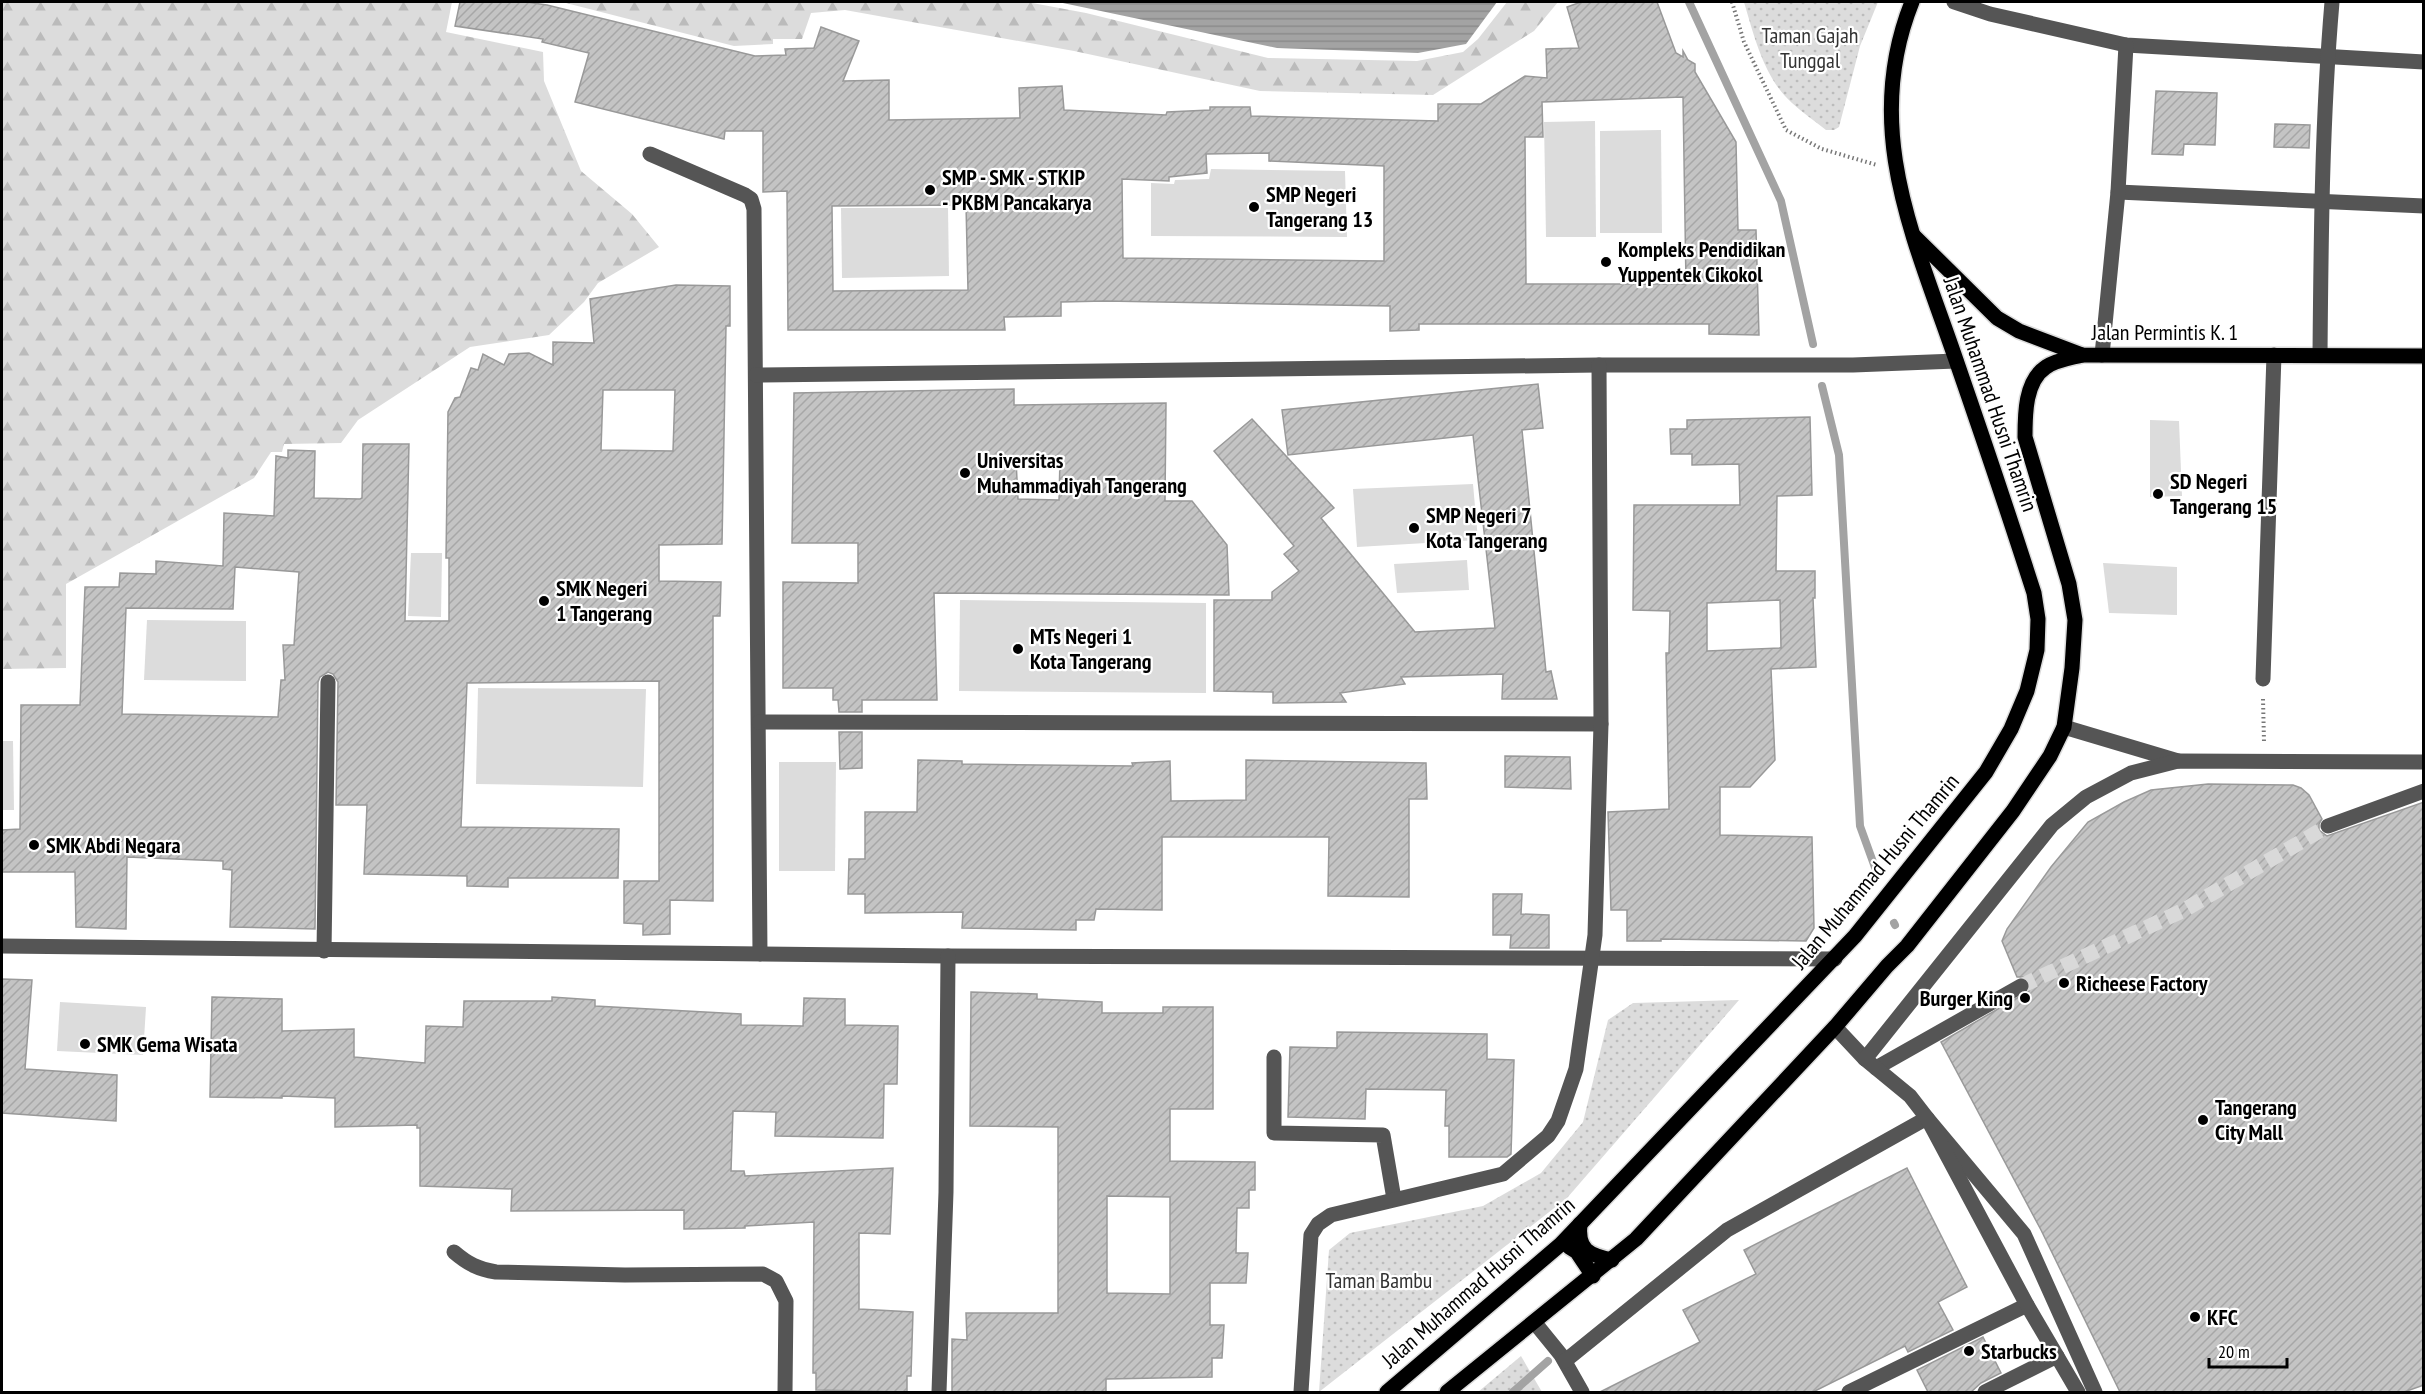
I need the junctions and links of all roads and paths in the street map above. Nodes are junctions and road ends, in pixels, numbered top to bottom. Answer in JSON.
{"nodes":[{"id":1,"x":1732,"y":2,"type":"edge"},
{"id":2,"x":1912,"y":2,"type":"edge"},
{"id":3,"x":1954,"y":2,"type":"edge"},
{"id":4,"x":2332,"y":2,"type":"edge"},
{"id":5,"x":2126,"y":45,"type":"junction"},
{"id":6,"x":2327,"y":54,"type":"junction"},
{"id":7,"x":2424,"y":62,"type":"edge"},
{"id":8,"x":650,"y":154,"type":"dead end"},
{"id":9,"x":1895,"y":170,"type":"junction"},
{"id":10,"x":2118,"y":192,"type":"junction"},
{"id":11,"x":2320,"y":202,"type":"junction"},
{"id":12,"x":2424,"y":207,"type":"edge"},
{"id":13,"x":1912,"y":234,"type":"junction"},
{"id":14,"x":2082,"y":355,"type":"junction"},
{"id":15,"x":2102,"y":355,"type":"junction"},
{"id":16,"x":2274,"y":355,"type":"junction"},
{"id":17,"x":2320,"y":355,"type":"junction"},
{"id":18,"x":2424,"y":356,"type":"edge"},
{"id":19,"x":1956,"y":361,"type":"junction"},
{"id":20,"x":1599,"y":365,"type":"junction"},
{"id":21,"x":756,"y":375,"type":"junction"},
{"id":22,"x":2263,"y":679,"type":"joint"},
{"id":23,"x":328,"y":682,"type":"dead end"},
{"id":24,"x":759,"y":722,"type":"junction"},
{"id":25,"x":1601,"y":724,"type":"junction"},
{"id":26,"x":2064,"y":727,"type":"junction"},
{"id":27,"x":2178,"y":761,"type":"junction"},
{"id":28,"x":2264,"y":761,"type":"junction"},
{"id":29,"x":2424,"y":762,"type":"edge"},
{"id":30,"x":2424,"y":791,"type":"edge"},
{"id":31,"x":2328,"y":826,"type":"tunnel mouth"},
{"id":32,"x":2,"y":946,"type":"edge"},
{"id":33,"x":324,"y":951,"type":"junction"},
{"id":34,"x":760,"y":954,"type":"junction"},
{"id":35,"x":948,"y":956,"type":"junction"},
{"id":36,"x":1593,"y":959,"type":"junction"},
{"id":37,"x":1835,"y":959,"type":"junction"},
{"id":38,"x":2020,"y":986,"type":"tunnel mouth"},
{"id":39,"x":1835,"y":1027,"type":"junction"},
{"id":40,"x":1274,"y":1058,"type":"dead end"},
{"id":41,"x":1870,"y":1064,"type":"junction"},
{"id":42,"x":1927,"y":1118,"type":"junction"},
{"id":43,"x":1394,"y":1199,"type":"junction"},
{"id":44,"x":1580,"y":1224,"type":"junction"},
{"id":45,"x":1561,"y":1244,"type":"junction"},
{"id":46,"x":454,"y":1251,"type":"dead end"},
{"id":47,"x":1612,"y":1260,"type":"junction"},
{"id":48,"x":1593,"y":1276,"type":"junction"},
{"id":49,"x":2027,"y":1305,"type":"junction"},
{"id":50,"x":1535,"y":1323,"type":"junction"},
{"id":51,"x":2057,"y":1356,"type":"junction"},
{"id":52,"x":1565,"y":1361,"type":"junction"},
{"id":53,"x":1457,"y":1386,"type":"edge"},
{"id":54,"x":785,"y":1392,"type":"edge"},
{"id":55,"x":939,"y":1392,"type":"edge"},
{"id":56,"x":1301,"y":1392,"type":"edge"},
{"id":57,"x":1387,"y":1392,"type":"edge"},
{"id":58,"x":1447,"y":1392,"type":"edge"},
{"id":59,"x":1582,"y":1392,"type":"edge"},
{"id":60,"x":1850,"y":1392,"type":"edge"},
{"id":61,"x":1985,"y":1392,"type":"edge"},
{"id":62,"x":2078,"y":1392,"type":"edge"},
{"id":63,"x":2095,"y":1392,"type":"edge"}],
"edges":[{"from":1,"to":9,"type":"path"},
{"from":2,"to":9,"type":"main road","name":"Jalan Muhammad Husni Thamrin"},
{"from":3,"to":5,"type":"street"},
{"from":4,"to":6,"type":"street"},
{"from":5,"to":6,"type":"street"},
{"from":5,"to":10,"type":"street"},
{"from":6,"to":7,"type":"street"},
{"from":6,"to":11,"type":"street"},
{"from":8,"to":21,"type":"street"},
{"from":9,"to":13,"type":"main road","name":"Jalan Muhammad Husni Thamrin"},
{"from":10,"to":11,"type":"street"},
{"from":10,"to":15,"type":"street"},
{"from":11,"to":12,"type":"street"},
{"from":11,"to":17,"type":"street"},
{"from":13,"to":14,"type":"main road","name":"Jalan Permintis K. 1"},
{"from":13,"to":19,"type":"main road","name":"Jalan Muhammad Husni Thamrin"},
{"from":14,"to":15,"type":"main road","name":"Jalan Permintis K. 1"},
{"from":14,"to":26,"type":"main road","name":"Jalan Muhammad Husni Thamrin"},
{"from":15,"to":16,"type":"main road","name":"Jalan Permintis K. 1"},
{"from":16,"to":17,"type":"main road","name":"Jalan Permintis K. 1"},
{"from":16,"to":22,"type":"street"},
{"from":17,"to":18,"type":"main road","name":"Jalan Permintis K. 1"},
{"from":19,"to":20,"type":"street"},
{"from":19,"to":37,"type":"main road","name":"Jalan Muhammad Husni Thamrin"},
{"from":20,"to":21,"type":"street"},
{"from":20,"to":25,"type":"street"},
{"from":21,"to":24,"type":"street"},
{"from":22,"to":28,"type":"path"},
{"from":23,"to":33,"type":"street"},
{"from":24,"to":25,"type":"street"},
{"from":24,"to":34,"type":"street"},
{"from":25,"to":36,"type":"street"},
{"from":26,"to":27,"type":"street"},
{"from":26,"to":39,"type":"main road","name":"Jalan Muhammad Husni Thamrin"},
{"from":27,"to":28,"type":"street"},
{"from":27,"to":41,"type":"street"},
{"from":28,"to":29,"type":"street"},
{"from":30,"to":31,"type":"street"},
{"from":32,"to":33,"type":"street"},
{"from":33,"to":34,"type":"street"},
{"from":34,"to":35,"type":"street"},
{"from":35,"to":36,"type":"street"},
{"from":35,"to":55,"type":"street"},
{"from":36,"to":37,"type":"street"},
{"from":36,"to":43,"type":"street"},
{"from":37,"to":44,"type":"main road","name":"Jalan Muhammad Husni Thamrin"},
{"from":38,"to":41,"type":"street"},
{"from":39,"to":41,"type":"street"},
{"from":39,"to":47,"type":"main road","name":"Jalan Muhammad Husni Thamrin"},
{"from":40,"to":43,"type":"street"},
{"from":41,"to":42,"type":"street"},
{"from":42,"to":49,"type":"street"},
{"from":42,"to":52,"type":"street"},
{"from":42,"to":63,"type":"street"},
{"from":43,"to":56,"type":"street"},
{"from":44,"to":45,"type":"main road","name":"Jalan Muhammad Husni Thamrin"},
{"from":44,"to":47,"type":"main road"},
{"from":45,"to":48,"type":"main road"},
{"from":45,"to":57,"type":"main road","name":"Jalan Muhammad Husni Thamrin"},
{"from":46,"to":54,"type":"street"},
{"from":47,"to":48,"type":"main road","name":"Jalan Muhammad Husni Thamrin"},
{"from":48,"to":50,"type":"main road","name":"Jalan Muhammad Husni Thamrin"},
{"from":49,"to":51,"type":"street"},
{"from":49,"to":60,"type":"street"},
{"from":50,"to":52,"type":"street"},
{"from":50,"to":53,"type":"main road","name":"Jalan Muhammad Husni Thamrin"},
{"from":51,"to":61,"type":"street"},
{"from":51,"to":62,"type":"street"},
{"from":52,"to":59,"type":"street"},
{"from":53,"to":58,"type":"main road","name":"Jalan Muhammad Husni Thamrin"}]}
